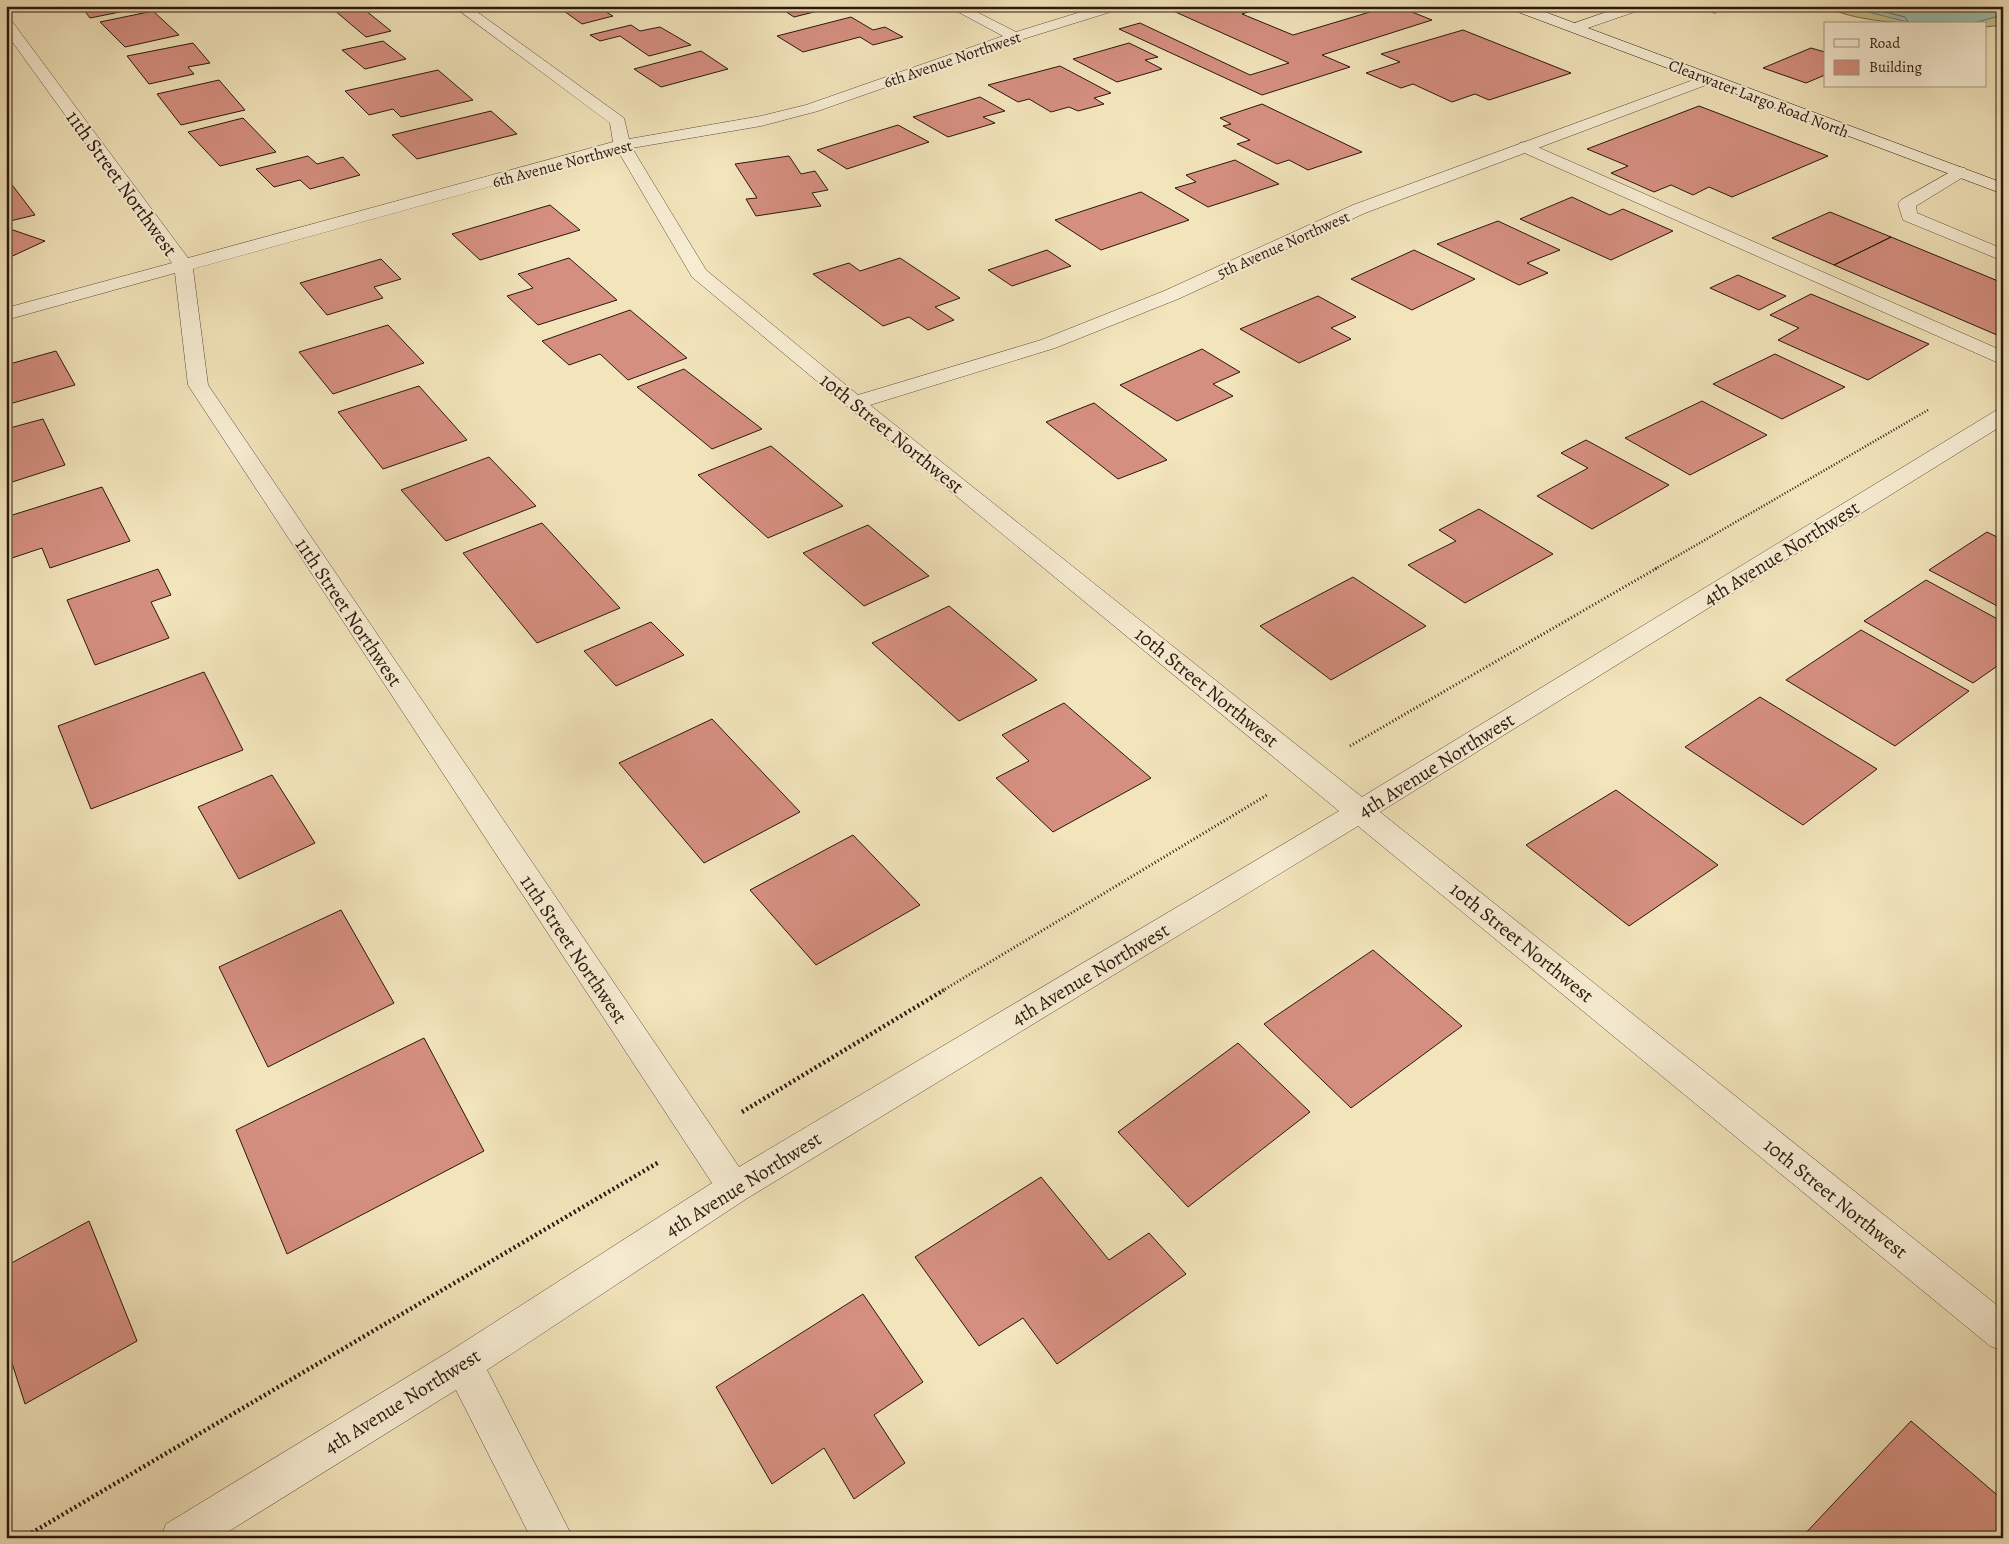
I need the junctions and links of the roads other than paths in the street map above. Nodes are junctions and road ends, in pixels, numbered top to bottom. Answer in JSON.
{"nodes":[{"id":1,"x":460,"y":6,"type":"edge"},
{"id":2,"x":954,"y":6,"type":"edge"},
{"id":3,"x":1115,"y":6,"type":"edge"},
{"id":4,"x":1515,"y":6,"type":"edge"},
{"id":5,"x":1638,"y":6,"type":"edge"},
{"id":6,"x":6,"y":23,"type":"edge"},
{"id":7,"x":1574,"y":28,"type":"junction"},
{"id":8,"x":1015,"y":37,"type":"junction"},
{"id":9,"x":1709,"y":79,"type":"junction"},
{"id":10,"x":622,"y":145,"type":"junction"},
{"id":11,"x":1526,"y":147,"type":"junction"},
{"id":12,"x":1959,"y":172,"type":"junction"},
{"id":13,"x":2003,"y":189,"type":"edge"},
{"id":14,"x":2003,"y":256,"type":"edge"},
{"id":15,"x":183,"y":265,"type":"junction"},
{"id":16,"x":6,"y":314,"type":"edge"},
{"id":17,"x":2003,"y":359,"type":"edge"},
{"id":18,"x":855,"y":403,"type":"junction"},
{"id":19,"x":2003,"y":416,"type":"edge"},
{"id":20,"x":1361,"y":811,"type":"junction"},
{"id":21,"x":734,"y":1188,"type":"junction"},
{"id":22,"x":2003,"y":1334,"type":"edge"},
{"id":23,"x":463,"y":1364,"type":"junction"},
{"id":24,"x":180,"y":1538,"type":"edge"},
{"id":25,"x":553,"y":1538,"type":"edge"}],
"edges":[{"from":1,"to":10,"type":"street","name":"10th Street Northwest"},
{"from":2,"to":8,"type":"street"},
{"from":3,"to":8,"type":"street","name":"6th Avenue Northwest"},
{"from":4,"to":7,"type":"street","name":"Clearwater Largo Road North"},
{"from":5,"to":7,"type":"street"},
{"from":6,"to":15,"type":"street","name":"11th Street Northwest"},
{"from":7,"to":9,"type":"street","name":"Clearwater Largo Road North"},
{"from":8,"to":10,"type":"street","name":"6th Avenue Northwest"},
{"from":9,"to":11,"type":"street","name":"5th Avenue Northwest"},
{"from":9,"to":12,"type":"street","name":"Clearwater Largo Road North"},
{"from":10,"to":15,"type":"street","name":"6th Avenue Northwest"},
{"from":10,"to":18,"type":"street","name":"10th Street Northwest"},
{"from":11,"to":17,"type":"street"},
{"from":11,"to":18,"type":"street","name":"5th Avenue Northwest"},
{"from":12,"to":13,"type":"street","name":"Clearwater Largo Road North"},
{"from":12,"to":14,"type":"street"},
{"from":15,"to":16,"type":"street","name":"6th Avenue Northwest"},
{"from":15,"to":21,"type":"street","name":"11th Street Northwest"},
{"from":18,"to":20,"type":"street","name":"10th Street Northwest"},
{"from":19,"to":20,"type":"street","name":"4th Avenue Northwest"},
{"from":20,"to":21,"type":"street","name":"4th Avenue Northwest"},
{"from":20,"to":22,"type":"street","name":"10th Street Northwest"},
{"from":21,"to":23,"type":"street","name":"4th Avenue Northwest"},
{"from":23,"to":24,"type":"street","name":"4th Avenue Northwest"},
{"from":23,"to":25,"type":"street"}]}
